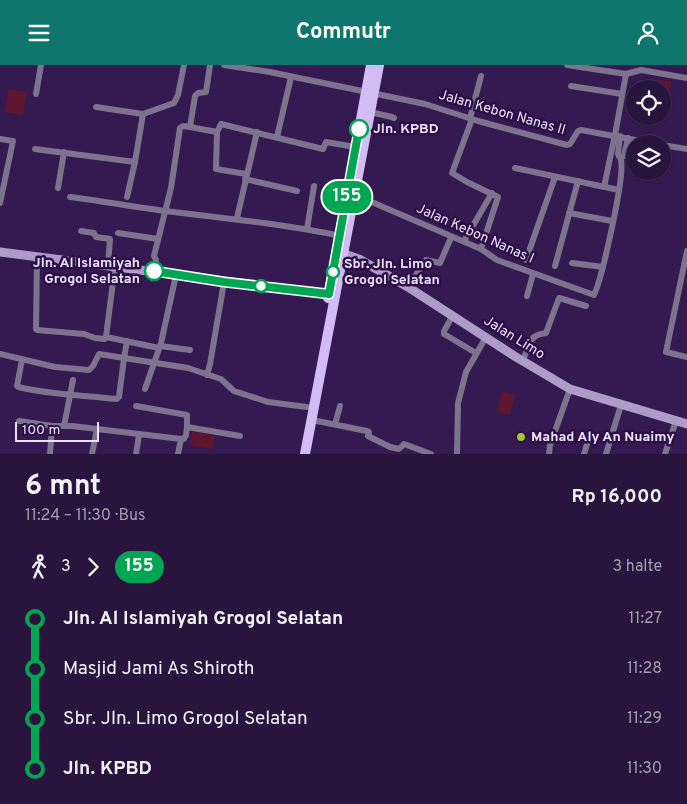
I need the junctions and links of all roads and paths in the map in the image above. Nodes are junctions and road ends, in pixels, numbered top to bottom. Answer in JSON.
{"nodes":[{"id":1,"x":41,"y":65,"type":"edge"},
{"id":2,"x":184,"y":65,"type":"edge"},
{"id":3,"x":210,"y":65,"type":"edge"},
{"id":4,"x":224,"y":65,"type":"edge"},
{"id":5,"x":371,"y":65,"type":"edge"},
{"id":6,"x":379,"y":65,"type":"edge"},
{"id":7,"x":567,"y":65,"type":"edge"},
{"id":8,"x":654,"y":65,"type":"edge"},
{"id":9,"x":270,"y":69,"type":"edge"},
{"id":10,"x":654,"y":73,"type":"junction"},
{"id":11,"x":626,"y":74,"type":"junction"},
{"id":12,"x":481,"y":76,"type":"dead end"},
{"id":13,"x":291,"y":77,"type":"junction"},
{"id":14,"x":373,"y":77,"type":"junction"},
{"id":15,"x":687,"y":78,"type":"edge"},
{"id":16,"x":571,"y":86,"type":"dead end"},
{"id":17,"x":370,"y":92,"type":"junction"},
{"id":18,"x":36,"y":94,"type":"dead end"},
{"id":19,"x":622,"y":94,"type":"junction"},
{"id":20,"x":96,"y":107,"type":"dead end"},
{"id":21,"x":370,"y":113,"type":"junction"},
{"id":22,"x":143,"y":114,"type":"junction"},
{"id":23,"x":394,"y":118,"type":"dead end"},
{"id":24,"x":471,"y":118,"type":"junction"},
{"id":25,"x":190,"y":127,"type":"junction"},
{"id":26,"x":217,"y":132,"type":"junction"},
{"id":27,"x":257,"y":132,"type":"junction"},
{"id":28,"x":621,"y":136,"type":"junction"},
{"id":29,"x":277,"y":137,"type":"junction"},
{"id":30,"x":626,"y":137,"type":"edge"},
{"id":31,"x":0,"y":139,"type":"edge"},
{"id":32,"x":671,"y":146,"type":"edge"},
{"id":33,"x":355,"y":147,"type":"junction"},
{"id":34,"x":35,"y":149,"type":"dead end"},
{"id":35,"x":687,"y":149,"type":"edge"},
{"id":36,"x":64,"y":152,"type":"junction"},
{"id":37,"x":135,"y":163,"type":"junction"},
{"id":38,"x":515,"y":168,"type":"dead end"},
{"id":39,"x":245,"y":176,"type":"junction"},
{"id":40,"x":555,"y":177,"type":"junction"},
{"id":41,"x":578,"y":181,"type":"junction"},
{"id":42,"x":314,"y":186,"type":"dead end"},
{"id":43,"x":604,"y":187,"type":"junction"},
{"id":44,"x":58,"y":188,"type":"dead end"},
{"id":45,"x":618,"y":190,"type":"junction"},
{"id":46,"x":297,"y":191,"type":"dead end"},
{"id":47,"x":492,"y":193,"type":"junction"},
{"id":48,"x":351,"y":194,"type":"junction"},
{"id":49,"x":70,"y":197,"type":"dead end"},
{"id":50,"x":127,"y":197,"type":"dead end"},
{"id":51,"x":0,"y":202,"type":"edge"},
{"id":52,"x":166,"y":211,"type":"junction"},
{"id":53,"x":569,"y":213,"type":"junction"},
{"id":54,"x":237,"y":218,"type":"junction"},
{"id":55,"x":612,"y":221,"type":"junction"},
{"id":56,"x":307,"y":229,"type":"junction"},
{"id":57,"x":81,"y":231,"type":"dead end"},
{"id":58,"x":118,"y":233,"type":"dead end"},
{"id":59,"x":343,"y":236,"type":"junction"},
{"id":60,"x":158,"y":239,"type":"junction"},
{"id":61,"x":450,"y":240,"type":"dead end"},
{"id":62,"x":464,"y":241,"type":"junction"},
{"id":63,"x":481,"y":249,"type":"junction"},
{"id":64,"x":0,"y":251,"type":"edge"},
{"id":65,"x":687,"y":251,"type":"edge"},
{"id":66,"x":340,"y":252,"type":"junction"},
{"id":67,"x":37,"y":257,"type":"junction"},
{"id":68,"x":526,"y":259,"type":"dead end"},
{"id":69,"x":572,"y":263,"type":"dead end"},
{"id":70,"x":111,"y":266,"type":"junction"},
{"id":71,"x":555,"y":267,"type":"dead end"},
{"id":72,"x":603,"y":267,"type":"junction"},
{"id":73,"x":154,"y":271,"type":"junction"},
{"id":74,"x":534,"y":274,"type":"junction"},
{"id":75,"x":176,"y":275,"type":"junction"},
{"id":76,"x":224,"y":282,"type":"junction"},
{"id":77,"x":408,"y":287,"type":"junction"},
{"id":78,"x":333,"y":295,"type":"junction"},
{"id":79,"x":527,"y":296,"type":"dead end"},
{"id":80,"x":586,"y":306,"type":"dead end"},
{"id":81,"x":453,"y":315,"type":"junction"},
{"id":82,"x":106,"y":337,"type":"junction"},
{"id":83,"x":486,"y":337,"type":"junction"},
{"id":84,"x":128,"y":341,"type":"junction"},
{"id":85,"x":159,"y":347,"type":"junction"},
{"id":86,"x":190,"y":350,"type":"dead end"},
{"id":87,"x":476,"y":353,"type":"junction"},
{"id":88,"x":0,"y":354,"type":"edge"},
{"id":89,"x":687,"y":357,"type":"edge"},
{"id":90,"x":124,"y":358,"type":"junction"},
{"id":91,"x":22,"y":360,"type":"junction"},
{"id":92,"x":523,"y":361,"type":"junction"},
{"id":93,"x":153,"y":363,"type":"junction"},
{"id":94,"x":207,"y":375,"type":"junction"},
{"id":95,"x":73,"y":380,"type":"dead end"},
{"id":96,"x":145,"y":389,"type":"dead end"},
{"id":97,"x":570,"y":389,"type":"junction"},
{"id":98,"x":69,"y":395,"type":"junction"},
{"id":99,"x":313,"y":395,"type":"junction"},
{"id":100,"x":621,"y":405,"type":"junction"},
{"id":101,"x":136,"y":406,"type":"dead end"},
{"id":102,"x":307,"y":407,"type":"junction"},
{"id":103,"x":340,"y":407,"type":"dead end"},
{"id":104,"x":312,"y":420,"type":"junction"},
{"id":105,"x":19,"y":421,"type":"dead end"},
{"id":106,"x":676,"y":421,"type":"junction"},
{"id":107,"x":335,"y":424,"type":"junction"},
{"id":108,"x":687,"y":424,"type":"edge"},
{"id":109,"x":52,"y":426,"type":"junction"},
{"id":110,"x":64,"y":426,"type":"junction"},
{"id":111,"x":187,"y":427,"type":"junction"},
{"id":112,"x":97,"y":429,"type":"junction"},
{"id":113,"x":590,"y":434,"type":"dead end"},
{"id":114,"x":139,"y":435,"type":"junction"},
{"id":115,"x":240,"y":435,"type":"dead end"},
{"id":116,"x":181,"y":439,"type":"junction"},
{"id":117,"x":389,"y":451,"type":"edge"},
{"id":118,"x":423,"y":453,"type":"edge"},
{"id":119,"x":50,"y":454,"type":"edge"},
{"id":120,"x":92,"y":454,"type":"edge"},
{"id":121,"x":136,"y":454,"type":"edge"},
{"id":122,"x":178,"y":454,"type":"edge"},
{"id":123,"x":298,"y":454,"type":"edge"},
{"id":124,"x":305,"y":454,"type":"edge"},
{"id":125,"x":431,"y":454,"type":"edge"},
{"id":126,"x":457,"y":454,"type":"edge"},
{"id":127,"x":549,"y":454,"type":"edge"},
{"id":128,"x":584,"y":454,"type":"edge"},
{"id":129,"x":606,"y":454,"type":"edge"},
{"id":130,"x":665,"y":454,"type":"edge"}],
"edges":[{"from":1,"to":18,"type":"street"},
{"from":2,"to":22,"type":"street"},
{"from":3,"to":25,"type":"street"},
{"from":4,"to":9,"type":"street","name":"Jalan Kebon Nanas II"},
{"from":5,"to":14,"type":"main road"},
{"from":6,"to":14,"type":"main road"},
{"from":7,"to":11,"type":"street"},
{"from":8,"to":10,"type":"street"},
{"from":9,"to":13,"type":"street","name":"Jalan Kebon Nanas II"},
{"from":10,"to":11,"type":"street"},
{"from":10,"to":15,"type":"street"},
{"from":11,"to":19,"type":"street"},
{"from":12,"to":24,"type":"street"},
{"from":13,"to":17,"type":"street","name":"Jalan Kebon Nanas II"},
{"from":13,"to":29,"type":"street"},
{"from":14,"to":17,"type":"main road"},
{"from":16,"to":19,"type":"street"},
{"from":17,"to":21,"type":"main road"},
{"from":17,"to":24,"type":"street","name":"Jalan Kebon Nanas II"},
{"from":17,"to":33,"type":"main road"},
{"from":19,"to":28,"type":"street"},
{"from":20,"to":22,"type":"street"},
{"from":21,"to":23,"type":"street"},
{"from":21,"to":48,"type":"main road"},
{"from":22,"to":37,"type":"street"},
{"from":24,"to":28,"type":"street","name":"Jalan Kebon Nanas II"},
{"from":24,"to":47,"type":"street"},
{"from":25,"to":26,"type":"street"},
{"from":25,"to":52,"type":"street"},
{"from":26,"to":27,"type":"street"},
{"from":26,"to":39,"type":"street"},
{"from":27,"to":29,"type":"street"},
{"from":27,"to":39,"type":"street"},
{"from":28,"to":30,"type":"street"},
{"from":28,"to":43,"type":"street"},
{"from":28,"to":45,"type":"street"},
{"from":29,"to":33,"type":"street"},
{"from":31,"to":51,"type":"street"},
{"from":32,"to":35,"type":"street"},
{"from":33,"to":48,"type":"main road"},
{"from":34,"to":36,"type":"street"},
{"from":36,"to":37,"type":"street"},
{"from":36,"to":44,"type":"street"},
{"from":37,"to":50,"type":"street"},
{"from":38,"to":40,"type":"street"},
{"from":39,"to":46,"type":"street"},
{"from":39,"to":54,"type":"street"},
{"from":40,"to":41,"type":"street"},
{"from":40,"to":68,"type":"street"},
{"from":41,"to":43,"type":"street"},
{"from":41,"to":53,"type":"street"},
{"from":42,"to":56,"type":"street"},
{"from":43,"to":45,"type":"street"},
{"from":45,"to":55,"type":"street"},
{"from":47,"to":62,"type":"street"},
{"from":47,"to":63,"type":"street"},
{"from":48,"to":59,"type":"main road"},
{"from":48,"to":62,"type":"street","name":"Jalan Kebon Nanas I"},
{"from":49,"to":52,"type":"street"},
{"from":52,"to":54,"type":"street"},
{"from":52,"to":60,"type":"street"},
{"from":53,"to":55,"type":"street"},
{"from":53,"to":71,"type":"street"},
{"from":54,"to":56,"type":"street"},
{"from":55,"to":72,"type":"street"},
{"from":56,"to":59,"type":"street"},
{"from":57,"to":70,"type":"street"},
{"from":58,"to":60,"type":"street"},
{"from":59,"to":66,"type":"main road"},
{"from":60,"to":73,"type":"street"},
{"from":61,"to":77,"type":"street"},
{"from":62,"to":63,"type":"street","name":"Jalan Kebon Nanas I"},
{"from":63,"to":74,"type":"street","name":"Jalan Kebon Nanas I"},
{"from":64,"to":67,"type":"street"},
{"from":65,"to":89,"type":"street"},
{"from":66,"to":77,"type":"street","name":"Jalan Limo"},
{"from":66,"to":78,"type":"main road"},
{"from":67,"to":70,"type":"street"},
{"from":67,"to":82,"type":"street"},
{"from":69,"to":72,"type":"street"},
{"from":70,"to":73,"type":"street"},
{"from":70,"to":82,"type":"street"},
{"from":72,"to":74,"type":"street","name":"Jalan Kebon Nanas I"},
{"from":73,"to":75,"type":"street"},
{"from":74,"to":79,"type":"street"},
{"from":75,"to":76,"type":"street"},
{"from":75,"to":85,"type":"street"},
{"from":76,"to":78,"type":"street"},
{"from":76,"to":94,"type":"street"},
{"from":77,"to":81,"type":"street","name":"Jalan Limo"},
{"from":78,"to":99,"type":"main road"},
{"from":80,"to":92,"type":"street"},
{"from":81,"to":83,"type":"street","name":"Jalan Limo"},
{"from":81,"to":87,"type":"street"},
{"from":82,"to":84,"type":"street"},
{"from":83,"to":87,"type":"street"},
{"from":83,"to":92,"type":"street","name":"Jalan Limo"},
{"from":84,"to":85,"type":"street"},
{"from":84,"to":90,"type":"street"},
{"from":85,"to":86,"type":"street"},
{"from":85,"to":93,"type":"street"},
{"from":87,"to":126,"type":"street"},
{"from":88,"to":91,"type":"street"},
{"from":90,"to":91,"type":"street"},
{"from":90,"to":93,"type":"street"},
{"from":90,"to":98,"type":"street"},
{"from":91,"to":98,"type":"street"},
{"from":92,"to":97,"type":"street","name":"Jalan Limo"},
{"from":93,"to":94,"type":"street"},
{"from":93,"to":96,"type":"street"},
{"from":94,"to":102,"type":"street"},
{"from":95,"to":98,"type":"street"},
{"from":97,"to":100,"type":"street","name":"Jalan Limo"},
{"from":97,"to":127,"type":"street"},
{"from":98,"to":110,"type":"street"},
{"from":99,"to":102,"type":"main road"},
{"from":99,"to":104,"type":"main road"},
{"from":100,"to":106,"type":"street","name":"Jalan Limo"},
{"from":100,"to":129,"type":"street"},
{"from":101,"to":111,"type":"street"},
{"from":102,"to":123,"type":"main road"},
{"from":103,"to":107,"type":"street"},
{"from":104,"to":107,"type":"street"},
{"from":104,"to":124,"type":"main road"},
{"from":105,"to":109,"type":"street"},
{"from":106,"to":108,"type":"street","name":"Jalan Limo"},
{"from":106,"to":130,"type":"street"},
{"from":107,"to":117,"type":"street"},
{"from":109,"to":110,"type":"street"},
{"from":109,"to":119,"type":"street"},
{"from":110,"to":112,"type":"street"},
{"from":111,"to":115,"type":"street"},
{"from":111,"to":116,"type":"street"},
{"from":112,"to":114,"type":"street"},
{"from":112,"to":120,"type":"street"},
{"from":113,"to":128,"type":"street"},
{"from":114,"to":116,"type":"street"},
{"from":114,"to":121,"type":"street"},
{"from":116,"to":122,"type":"street"},
{"from":117,"to":118,"type":"street"},
{"from":118,"to":125,"type":"street"}]}
